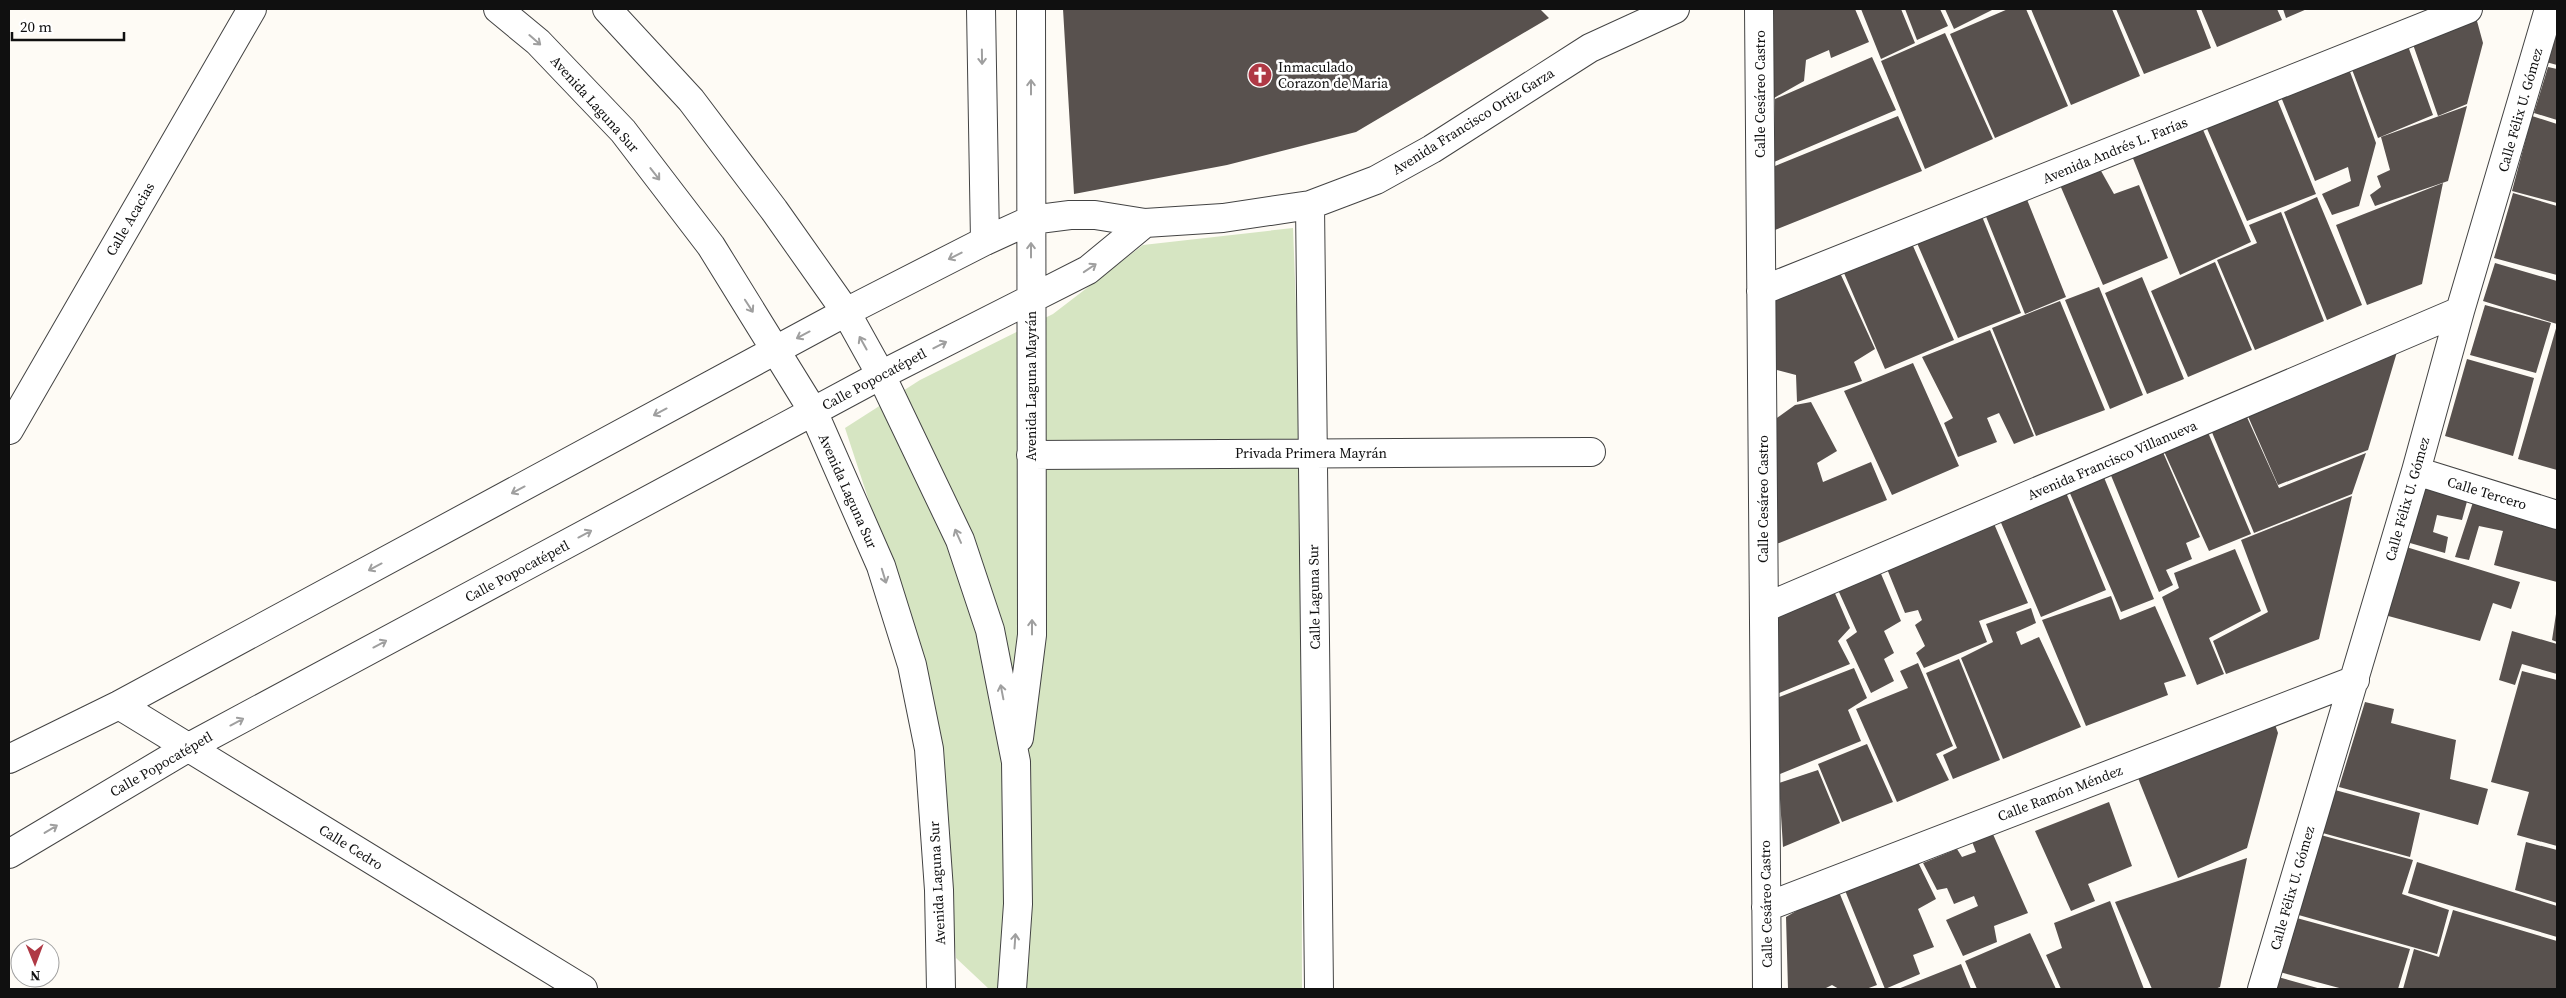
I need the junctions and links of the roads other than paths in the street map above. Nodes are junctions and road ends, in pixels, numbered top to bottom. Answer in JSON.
{"nodes":[{"id":1,"x":252,"y":9,"type":"edge"},
{"id":2,"x":498,"y":9,"type":"edge"},
{"id":3,"x":607,"y":9,"type":"edge"},
{"id":4,"x":982,"y":9,"type":"edge"},
{"id":5,"x":1031,"y":9,"type":"edge"},
{"id":6,"x":1675,"y":9,"type":"edge"},
{"id":7,"x":1759,"y":9,"type":"edge"},
{"id":8,"x":2468,"y":9,"type":"edge"},
{"id":9,"x":2550,"y":9,"type":"edge"},
{"id":10,"x":1310,"y":205,"type":"junction"},
{"id":11,"x":1031,"y":220,"type":"junction"},
{"id":12,"x":1145,"y":223,"type":"junction"},
{"id":13,"x":984,"y":241,"type":"junction"},
{"id":14,"x":1761,"y":291,"type":"junction"},
{"id":15,"x":1031,"y":298,"type":"junction"},
{"id":16,"x":2460,"y":311,"type":"junction"},
{"id":17,"x":846,"y":312,"type":"junction"},
{"id":18,"x":777,"y":349,"type":"junction"},
{"id":19,"x":881,"y":375,"type":"junction"},
{"id":20,"x":813,"y":411,"type":"junction"},
{"id":21,"x":9,"y":430,"type":"edge"},
{"id":22,"x":1591,"y":452,"type":"dead end"},
{"id":23,"x":1312,"y":454,"type":"junction"},
{"id":24,"x":1031,"y":455,"type":"junction"},
{"id":25,"x":2416,"y":471,"type":"junction"},
{"id":26,"x":2557,"y":515,"type":"edge"},
{"id":27,"x":1764,"y":608,"type":"junction"},
{"id":28,"x":2354,"y":680,"type":"junction"},
{"id":29,"x":119,"y":705,"type":"junction"},
{"id":30,"x":189,"y":747,"type":"junction"},
{"id":31,"x":9,"y":759,"type":"edge"},
{"id":32,"x":1016,"y":762,"type":"junction"},
{"id":33,"x":9,"y":854,"type":"edge"},
{"id":34,"x":1766,"y":907,"type":"junction"},
{"id":35,"x":583,"y":989,"type":"edge"},
{"id":36,"x":941,"y":989,"type":"edge"},
{"id":37,"x":1012,"y":989,"type":"edge"},
{"id":38,"x":1319,"y":989,"type":"edge"},
{"id":39,"x":1767,"y":989,"type":"edge"},
{"id":40,"x":2262,"y":989,"type":"edge"}],
"edges":[{"from":1,"to":21,"type":"street","name":"Calle Acacias"},
{"from":2,"to":18,"type":"street","name":"Avenida Laguna Sur","one_way":true},
{"from":3,"to":17,"type":"street"},
{"from":4,"to":13,"type":"street","one_way":true},
{"from":11,"to":5,"type":"street","name":"Avenida Laguna Mayrán","one_way":true},
{"from":6,"to":10,"type":"street","name":"Avenida Francisco Ortiz Garza"},
{"from":7,"to":14,"type":"street","name":"Calle Cesáreo Castro"},
{"from":8,"to":14,"type":"street","name":"Avenida Andrés L. Farías"},
{"from":9,"to":16,"type":"street","name":"Calle Félix U. Gómez"},
{"from":10,"to":12,"type":"street","name":"Avenida Francisco Ortiz Garza"},
{"from":10,"to":23,"type":"street","name":"Calle Laguna Sur"},
{"from":11,"to":12,"type":"street","name":"Avenida Francisco Ortiz Garza"},
{"from":11,"to":13,"type":"street"},
{"from":15,"to":11,"type":"street","name":"Avenida Laguna Mayrán","one_way":true},
{"from":15,"to":12,"type":"street","one_way":true},
{"from":13,"to":17,"type":"street","one_way":true},
{"from":14,"to":27,"type":"street","name":"Calle Cesáreo Castro"},
{"from":19,"to":15,"type":"street","name":"Calle Popocatépetl","one_way":true},
{"from":15,"to":24,"type":"street","name":"Avenida Laguna Mayrán"},
{"from":16,"to":25,"type":"street","name":"Calle Félix U. Gómez"},
{"from":16,"to":27,"type":"street","name":"Avenida Francisco Villanueva"},
{"from":17,"to":18,"type":"street","one_way":true},
{"from":19,"to":17,"type":"street","one_way":true},
{"from":18,"to":20,"type":"street","name":"Avenida Laguna Sur"},
{"from":18,"to":29,"type":"street","one_way":true},
{"from":19,"to":20,"type":"street","name":"Calle Popocatépetl"},
{"from":32,"to":19,"type":"street","one_way":true},
{"from":30,"to":20,"type":"street","name":"Calle Popocatépetl","one_way":true},
{"from":20,"to":36,"type":"street","name":"Avenida Laguna Sur","one_way":true},
{"from":22,"to":23,"type":"street","name":"Privada Primera Mayrán"},
{"from":23,"to":24,"type":"street","name":"Privada Primera Mayrán"},
{"from":23,"to":38,"type":"street","name":"Calle Laguna Sur"},
{"from":32,"to":24,"type":"street","name":"Avenida Laguna Mayrán","one_way":true},
{"from":25,"to":26,"type":"street","name":"Calle Tercero"},
{"from":25,"to":28,"type":"street","name":"Calle Félix U. Gómez"},
{"from":27,"to":34,"type":"street","name":"Calle Cesáreo Castro"},
{"from":28,"to":34,"type":"street","name":"Calle Ramón Méndez"},
{"from":28,"to":40,"type":"street","name":"Calle Félix U. Gómez"},
{"from":29,"to":30,"type":"street","name":"Calle Cedro"},
{"from":29,"to":31,"type":"street"},
{"from":33,"to":30,"type":"street","name":"Calle Popocatépetl","one_way":true},
{"from":30,"to":35,"type":"street","name":"Calle Cedro"},
{"from":37,"to":32,"type":"street","one_way":true},
{"from":34,"to":39,"type":"street","name":"Calle Cesáreo Castro"}]}
